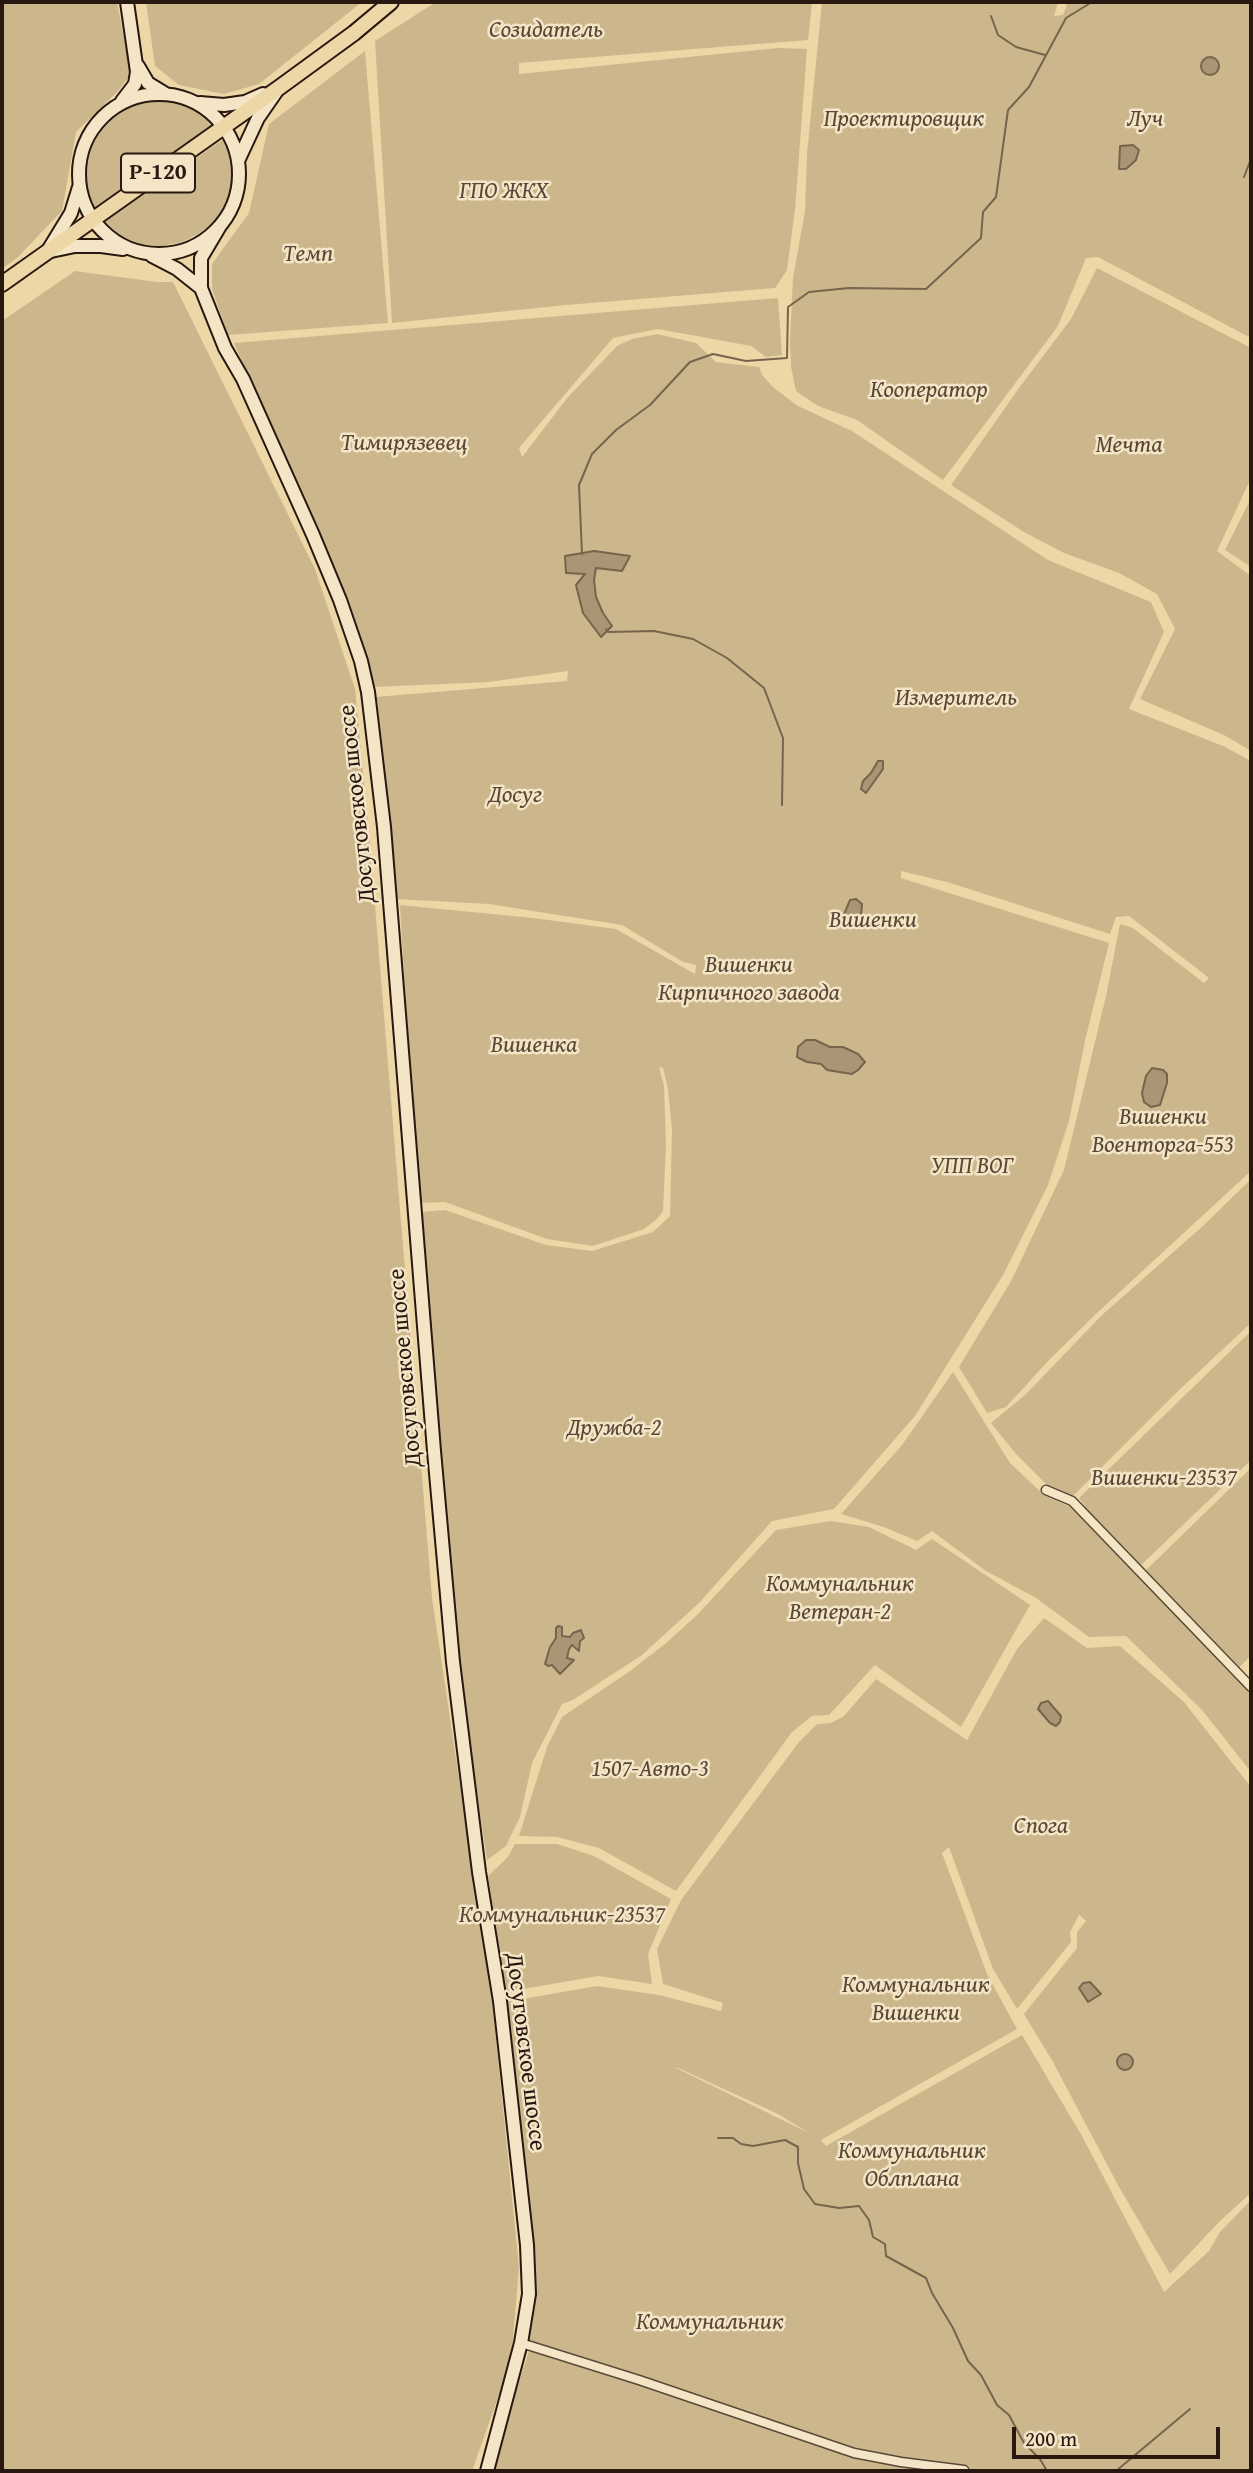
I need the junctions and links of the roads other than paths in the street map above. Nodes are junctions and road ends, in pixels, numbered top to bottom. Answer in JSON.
{"nodes":[{"id":1,"x":127,"y":2,"type":"edge"},
{"id":2,"x":391,"y":2,"type":"edge"},
{"id":3,"x":136,"y":59,"type":"junction"},
{"id":4,"x":280,"y":87,"type":"junction"},
{"id":5,"x":177,"y":96,"type":"junction"},
{"id":6,"x":196,"y":103,"type":"junction"},
{"id":7,"x":114,"y":108,"type":"junction"},
{"id":8,"x":224,"y":127,"type":"junction"},
{"id":9,"x":238,"y":162,"type":"junction"},
{"id":10,"x":79,"y":187,"type":"junction"},
{"id":11,"x":92,"y":219,"type":"junction"},
{"id":12,"x":220,"y":226,"type":"junction"},
{"id":13,"x":131,"y":250,"type":"junction"},
{"id":14,"x":47,"y":252,"type":"junction"},
{"id":15,"x":146,"y":254,"type":"junction"},
{"id":16,"x":2,"y":284,"type":"edge"},
{"id":17,"x":201,"y":288,"type":"junction"},
{"id":18,"x":1046,"y":1490,"type":"dead end"},
{"id":19,"x":1251,"y":1687,"type":"edge"},
{"id":20,"x":521,"y":2343,"type":"junction"},
{"id":21,"x":964,"y":2470,"type":"edge"},
{"id":22,"x":487,"y":2471,"type":"edge"}],
"edges":[{"from":1,"to":3,"type":"main road"},
{"from":2,"to":4,"type":"highway","number":"Р-120"},
{"from":3,"to":5,"type":"main road"},
{"from":3,"to":7,"type":"main road"},
{"from":4,"to":6,"type":"main road"},
{"from":4,"to":8,"type":"highway","number":"Р-120"},
{"from":4,"to":9,"type":"main road"},
{"from":5,"to":6,"type":"main road"},
{"from":5,"to":7,"type":"main road"},
{"from":6,"to":8,"type":"main road"},
{"from":7,"to":10,"type":"main road"},
{"from":8,"to":9,"type":"main road"},
{"from":8,"to":11,"type":"highway","number":"Р-120"},
{"from":9,"to":12,"type":"main road"},
{"from":10,"to":11,"type":"main road"},
{"from":10,"to":14,"type":"main road"},
{"from":11,"to":13,"type":"main road"},
{"from":11,"to":14,"type":"highway","number":"Р-120"},
{"from":12,"to":15,"type":"main road"},
{"from":12,"to":17,"type":"main road"},
{"from":13,"to":14,"type":"main road"},
{"from":13,"to":15,"type":"main road"},
{"from":14,"to":16,"type":"highway","number":"Р-120"},
{"from":15,"to":17,"type":"main road"},
{"from":17,"to":20,"type":"main road","name":"Досуговское шоссе"},
{"from":18,"to":19,"type":"street"},
{"from":20,"to":21,"type":"street"},
{"from":20,"to":22,"type":"main road","name":"Досуговское шоссе"}]}
